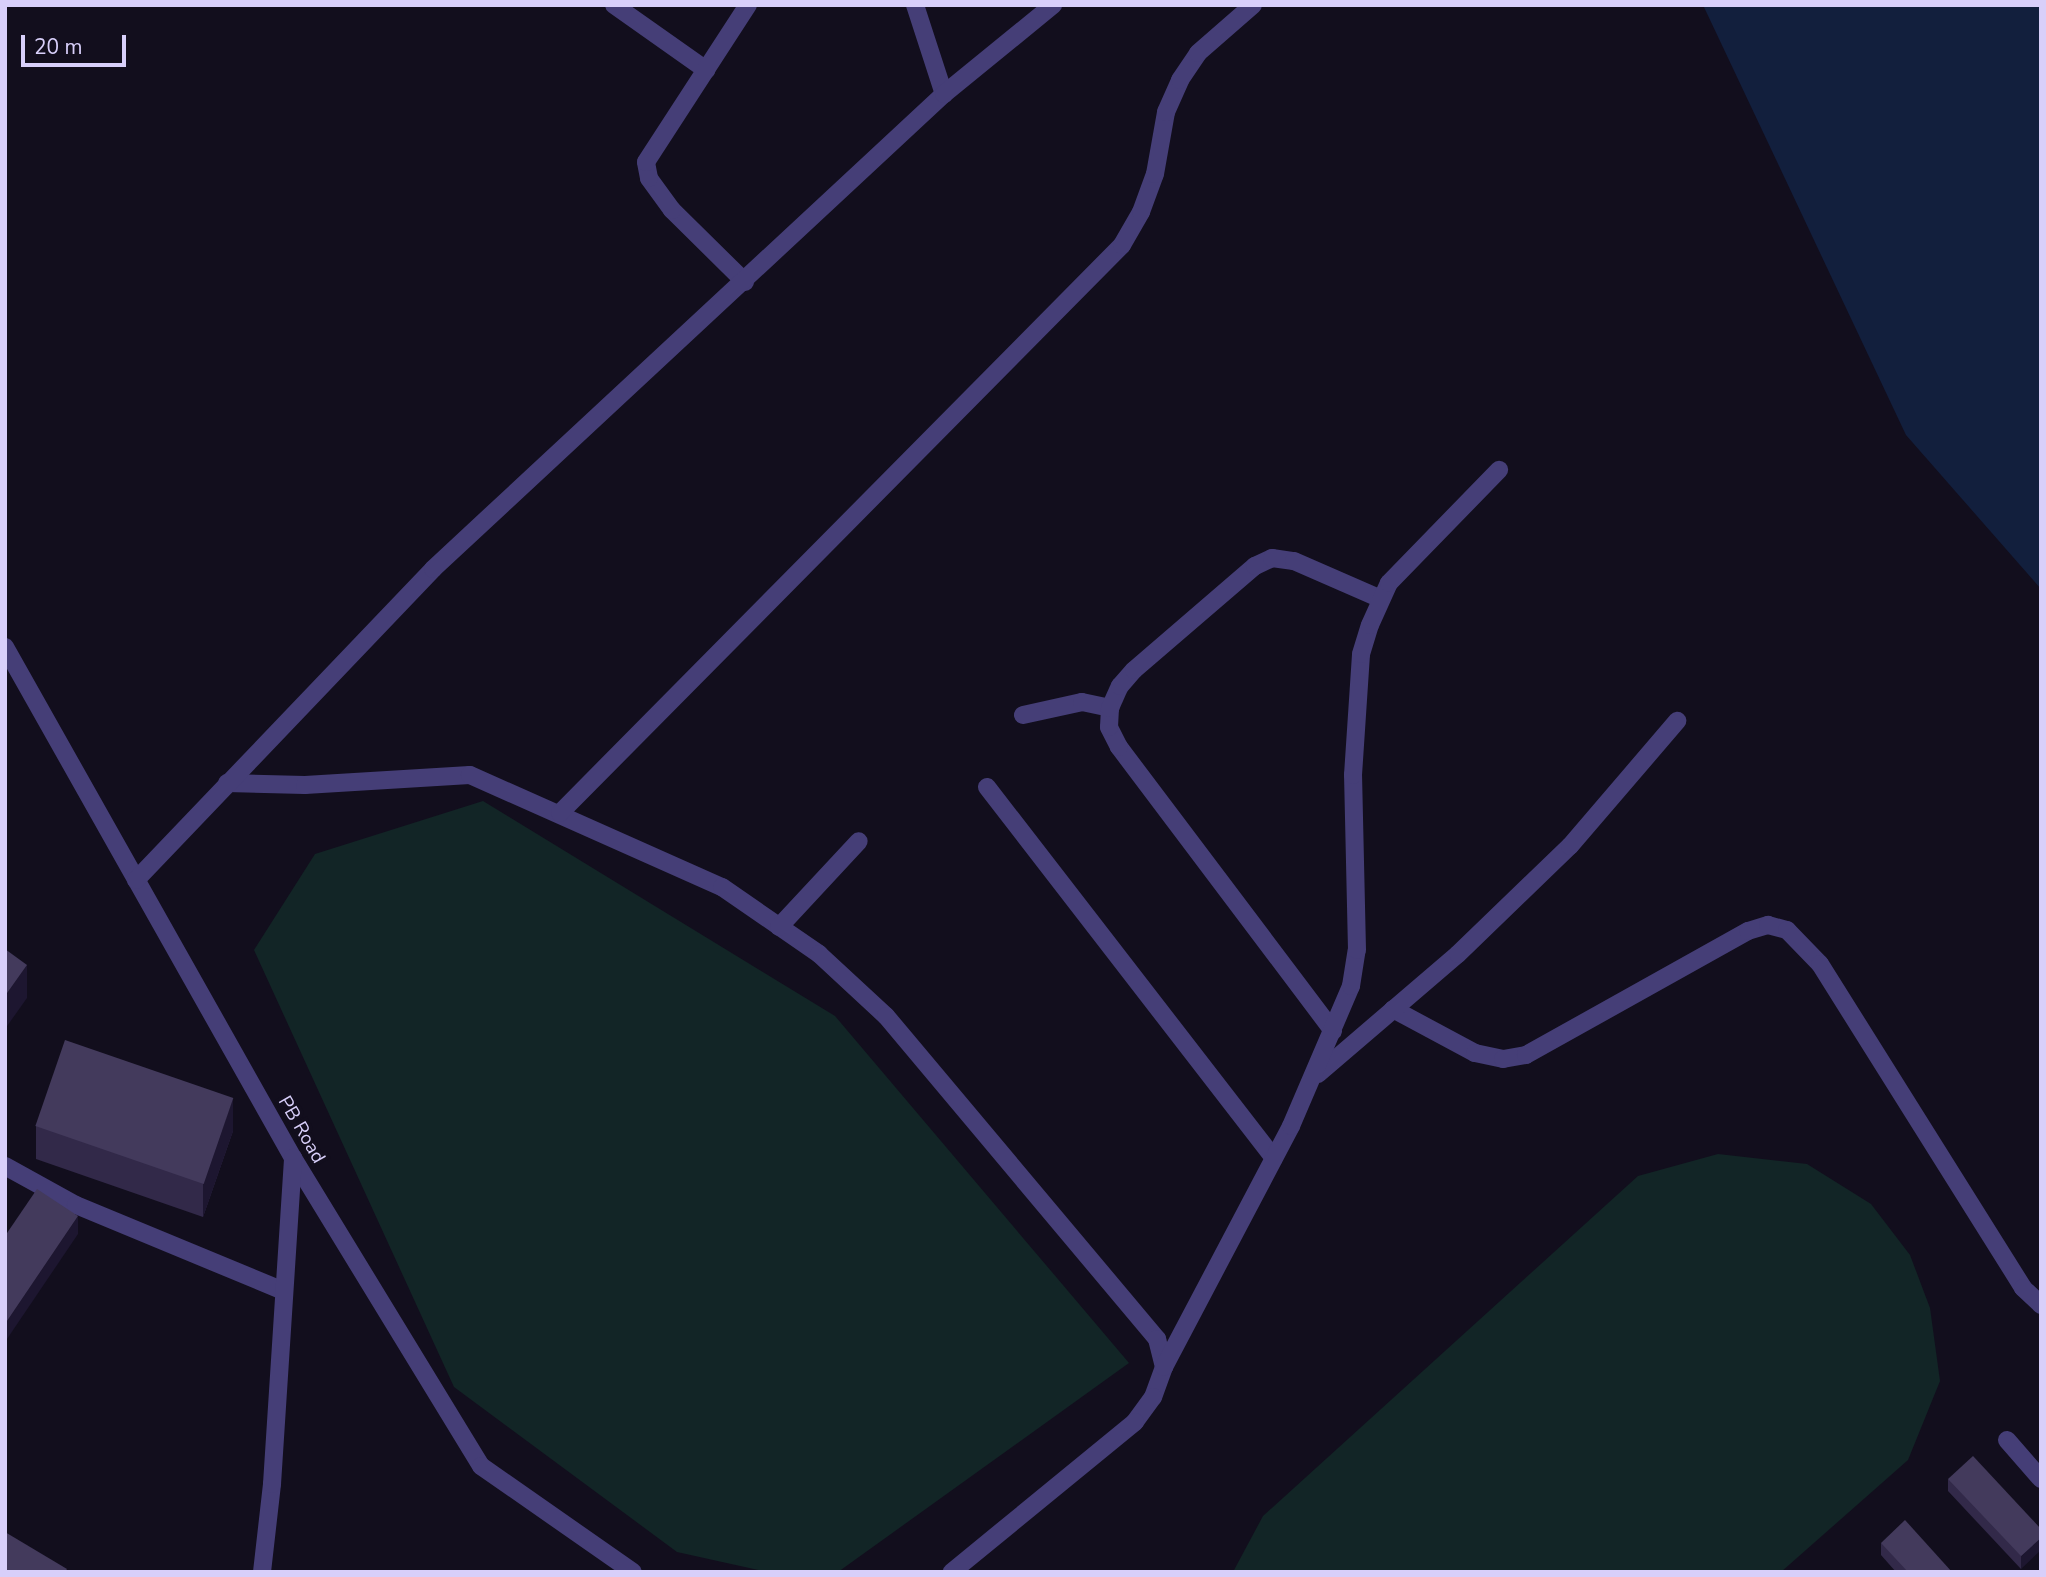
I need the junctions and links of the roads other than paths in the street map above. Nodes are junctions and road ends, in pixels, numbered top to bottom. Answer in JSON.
{"nodes":[{"id":1,"x":614,"y":5,"type":"edge"},
{"id":2,"x":748,"y":5,"type":"edge"},
{"id":3,"x":915,"y":5,"type":"edge"},
{"id":4,"x":1053,"y":5,"type":"edge"},
{"id":5,"x":1252,"y":5,"type":"edge"},
{"id":6,"x":706,"y":71,"type":"junction"},
{"id":7,"x":944,"y":94,"type":"junction"},
{"id":8,"x":745,"y":282,"type":"junction"},
{"id":9,"x":1499,"y":470,"type":"dead end"},
{"id":10,"x":1381,"y":599,"type":"junction"},
{"id":11,"x":5,"y":647,"type":"edge"},
{"id":12,"x":1110,"y":708,"type":"junction"},
{"id":13,"x":1023,"y":715,"type":"dead end"},
{"id":14,"x":1677,"y":721,"type":"dead end"},
{"id":15,"x":228,"y":783,"type":"junction"},
{"id":16,"x":987,"y":787,"type":"dead end"},
{"id":17,"x":561,"y":813,"type":"junction"},
{"id":18,"x":859,"y":841,"type":"dead end"},
{"id":19,"x":136,"y":880,"type":"junction"},
{"id":20,"x":779,"y":927,"type":"junction"},
{"id":21,"x":1393,"y":1009,"type":"junction"},
{"id":22,"x":1333,"y":1031,"type":"junction"},
{"id":23,"x":1312,"y":1078,"type":"junction"},
{"id":24,"x":293,"y":1158,"type":"junction"},
{"id":25,"x":1274,"y":1158,"type":"junction"},
{"id":26,"x":5,"y":1166,"type":"edge"},
{"id":27,"x":284,"y":1291,"type":"junction"},
{"id":28,"x":2041,"y":1305,"type":"edge"},
{"id":29,"x":1164,"y":1367,"type":"junction"},
{"id":30,"x":2007,"y":1440,"type":"dead end"},
{"id":31,"x":2041,"y":1479,"type":"edge"},
{"id":32,"x":262,"y":1572,"type":"edge"},
{"id":33,"x":633,"y":1572,"type":"edge"},
{"id":34,"x":952,"y":1572,"type":"edge"}],
"edges":[{"from":1,"to":6,"type":"street"},
{"from":2,"to":6,"type":"street"},
{"from":3,"to":7,"type":"street"},
{"from":4,"to":7,"type":"street"},
{"from":5,"to":17,"type":"street"},
{"from":6,"to":8,"type":"street"},
{"from":7,"to":8,"type":"street"},
{"from":8,"to":15,"type":"street"},
{"from":9,"to":10,"type":"street"},
{"from":10,"to":12,"type":"street"},
{"from":10,"to":22,"type":"street"},
{"from":11,"to":19,"type":"street","name":"PB Road"},
{"from":12,"to":13,"type":"street"},
{"from":12,"to":22,"type":"street"},
{"from":14,"to":21,"type":"street"},
{"from":15,"to":17,"type":"street"},
{"from":15,"to":19,"type":"street"},
{"from":16,"to":25,"type":"street"},
{"from":17,"to":20,"type":"street"},
{"from":18,"to":20,"type":"street"},
{"from":19,"to":24,"type":"street","name":"PB Road"},
{"from":20,"to":29,"type":"street"},
{"from":21,"to":23,"type":"street"},
{"from":21,"to":28,"type":"street"},
{"from":22,"to":23,"type":"street"},
{"from":23,"to":25,"type":"street"},
{"from":24,"to":27,"type":"street"},
{"from":24,"to":33,"type":"street","name":"PB Road"},
{"from":25,"to":29,"type":"street"},
{"from":26,"to":27,"type":"street"},
{"from":27,"to":32,"type":"street"},
{"from":29,"to":34,"type":"street"},
{"from":30,"to":31,"type":"street"}]}
